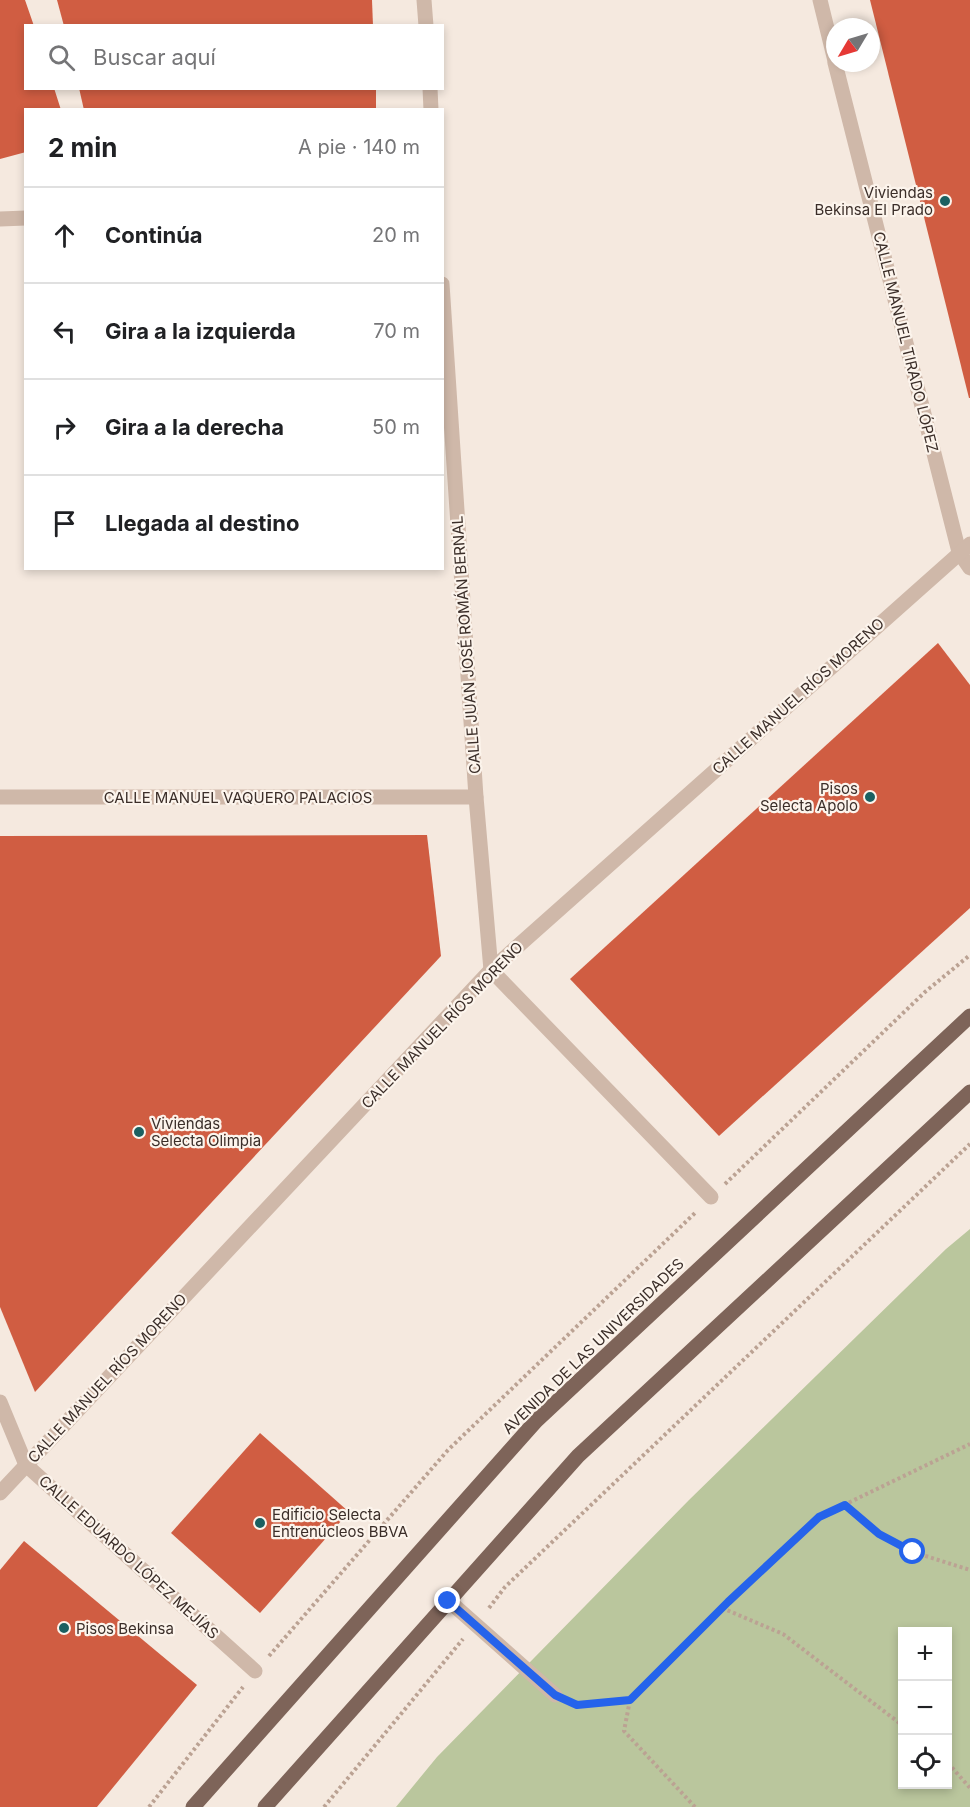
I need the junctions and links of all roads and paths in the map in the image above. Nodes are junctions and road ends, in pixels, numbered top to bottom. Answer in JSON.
{"nodes":[{"id":1,"x":424,"y":0,"type":"edge"},
{"id":2,"x":820,"y":0,"type":"edge"},
{"id":3,"x":426,"y":24,"type":"edge"},
{"id":4,"x":826,"y":25,"type":"edge"},
{"id":5,"x":838,"y":72,"type":"edge"},
{"id":6,"x":430,"y":90,"type":"edge"},
{"id":7,"x":431,"y":108,"type":"edge"},
{"id":8,"x":24,"y":218,"type":"edge"},
{"id":9,"x":0,"y":219,"type":"edge"},
{"id":10,"x":444,"y":314,"type":"edge"},
{"id":11,"x":964,"y":548,"type":"edge"},
{"id":12,"x":970,"y":568,"type":"edge"},
{"id":13,"x":0,"y":797,"type":"edge"},
{"id":14,"x":476,"y":797,"type":"junction"},
{"id":15,"x":970,"y":955,"type":"edge"},
{"id":16,"x":491,"y":970,"type":"junction"},
{"id":17,"x":970,"y":1016,"type":"edge"},
{"id":18,"x":970,"y":1092,"type":"edge"},
{"id":19,"x":970,"y":1144,"type":"edge"},
{"id":20,"x":711,"y":1197,"type":"junction"},
{"id":21,"x":0,"y":1402,"type":"edge"},
{"id":22,"x":970,"y":1444,"type":"edge"},
{"id":23,"x":26,"y":1465,"type":"junction"},
{"id":24,"x":0,"y":1493,"type":"edge"},
{"id":25,"x":845,"y":1505,"type":"junction"},
{"id":26,"x":970,"y":1570,"type":"edge"},
{"id":27,"x":448,"y":1601,"type":"junction"},
{"id":28,"x":722,"y":1608,"type":"junction"},
{"id":29,"x":475,"y":1624,"type":"junction"},
{"id":30,"x":255,"y":1671,"type":"junction"},
{"id":31,"x":555,"y":1695,"type":"joint"},
{"id":32,"x":630,"y":1700,"type":"junction"},
{"id":33,"x":898,"y":1721,"type":"edge"},
{"id":34,"x":952,"y":1768,"type":"edge"},
{"id":35,"x":970,"y":1788,"type":"edge"},
{"id":36,"x":149,"y":1807,"type":"edge"},
{"id":37,"x":193,"y":1807,"type":"edge"},
{"id":38,"x":265,"y":1807,"type":"edge"},
{"id":39,"x":324,"y":1807,"type":"edge"},
{"id":40,"x":695,"y":1807,"type":"edge"}],
"edges":[{"from":1,"to":3,"type":"street"},
{"from":2,"to":4,"type":"street","name":"CALLE MANUEL TIRADO LÓPEZ"},
{"from":5,"to":11,"type":"street","name":"CALLE MANUEL TIRADO LÓPEZ"},
{"from":6,"to":7,"type":"street"},
{"from":8,"to":9,"type":"street"},
{"from":10,"to":14,"type":"street","name":"CALLE JUAN JOSÉ ROMÁN BERNAL"},
{"from":11,"to":12,"type":"street"},
{"from":11,"to":16,"type":"street","name":"CALLE MANUEL RÍOS MORENO"},
{"from":13,"to":14,"type":"street","name":"CALLE MANUEL VAQUERO PALACIOS"},
{"from":14,"to":16,"type":"street","name":"CALLE JUAN JOSÉ ROMÁN BERNAL"},
{"from":15,"to":20,"type":"path"},
{"from":16,"to":20,"type":"street"},
{"from":16,"to":23,"type":"street","name":"CALLE MANUEL RÍOS MORENO"},
{"from":17,"to":37,"type":"main road","name":"AVENIDA DE LAS UNIVERSIDADES"},
{"from":18,"to":27,"type":"main road"},
{"from":19,"to":29,"type":"path"},
{"from":20,"to":30,"type":"path"},
{"from":21,"to":23,"type":"street","name":"CALLE EDUARDO LÓPEZ MEJÍAS"},
{"from":22,"to":25,"type":"path"},
{"from":23,"to":24,"type":"street","name":"CALLE MANUEL RÍOS MORENO"},
{"from":23,"to":30,"type":"street","name":"CALLE EDUARDO LÓPEZ MEJÍAS"},
{"from":25,"to":26,"type":"path"},
{"from":25,"to":28,"type":"path"},
{"from":27,"to":29,"type":"street"},
{"from":27,"to":38,"type":"main road"},
{"from":28,"to":32,"type":"path"},
{"from":28,"to":33,"type":"path"},
{"from":29,"to":31,"type":"street"},
{"from":29,"to":39,"type":"path"},
{"from":30,"to":36,"type":"path"},
{"from":31,"to":32,"type":"path"},
{"from":32,"to":40,"type":"path"},
{"from":34,"to":35,"type":"path"}]}
